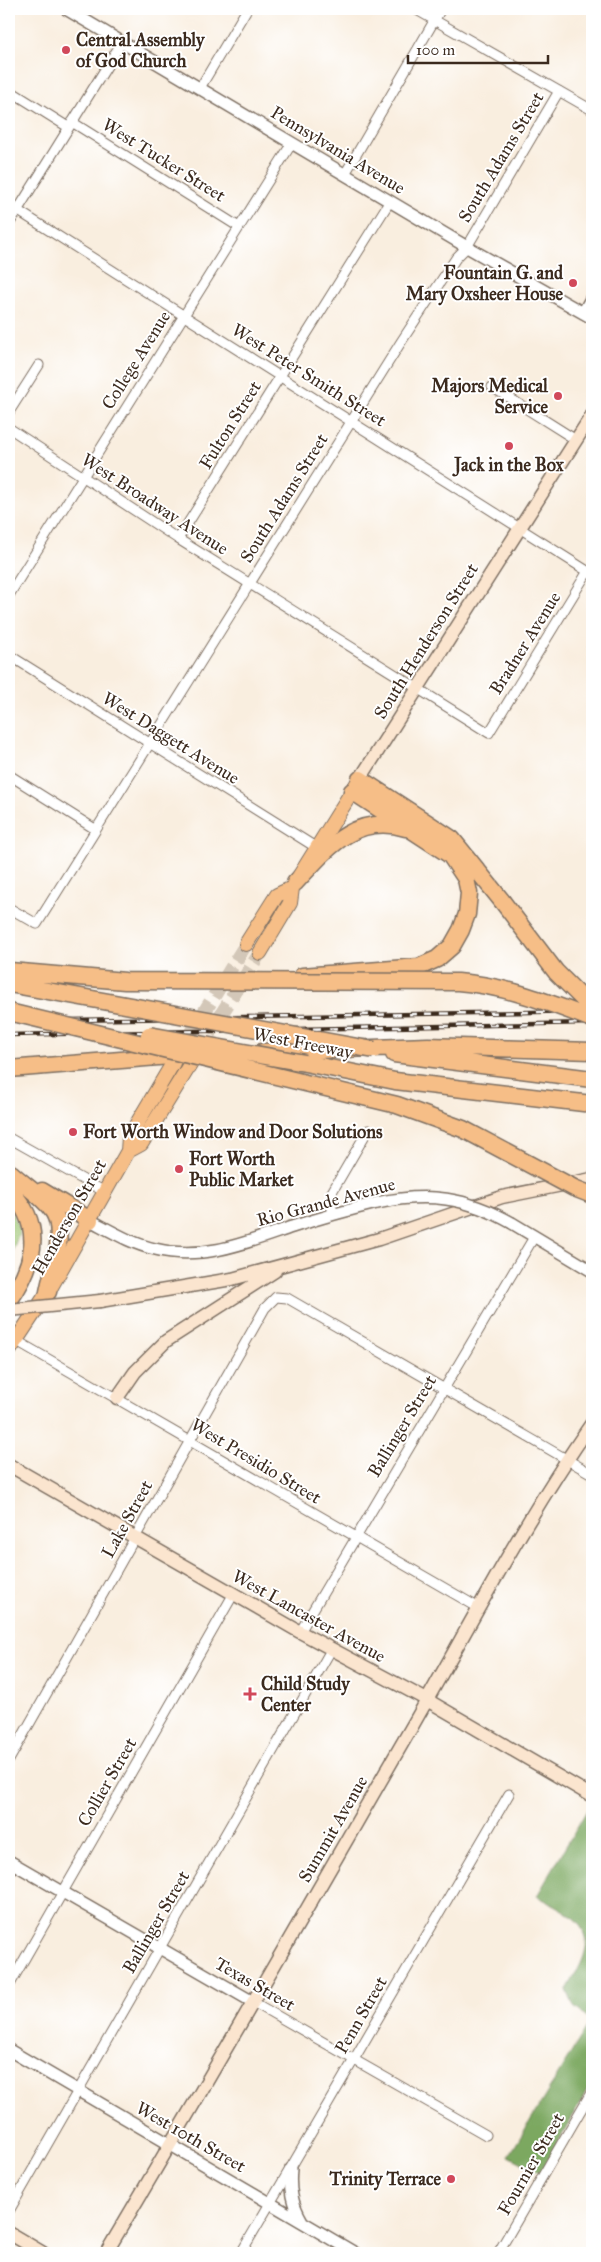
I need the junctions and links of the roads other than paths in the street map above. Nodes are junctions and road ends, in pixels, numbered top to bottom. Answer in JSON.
{"nodes":[{"id":1,"x":66,"y":9,"type":"edge"},
{"id":2,"x":247,"y":9,"type":"edge"},
{"id":3,"x":415,"y":9,"type":"edge"},
{"id":4,"x":441,"y":9,"type":"edge"},
{"id":5,"x":434,"y":20,"type":"junction"},
{"id":6,"x":122,"y":42,"type":"junction"},
{"id":7,"x":200,"y":88,"type":"junction"},
{"id":8,"x":9,"y":90,"type":"edge"},
{"id":9,"x":559,"y":91,"type":"junction"},
{"id":10,"x":592,"y":110,"type":"edge"},
{"id":11,"x":70,"y":124,"type":"junction"},
{"id":12,"x":292,"y":143,"type":"junction"},
{"id":13,"x":345,"y":174,"type":"junction"},
{"id":14,"x":390,"y":201,"type":"junction"},
{"id":15,"x":9,"y":205,"type":"edge"},
{"id":16,"x":17,"y":210,"type":"junction"},
{"id":17,"x":9,"y":224,"type":"edge"},
{"id":18,"x":239,"y":227,"type":"junction"},
{"id":19,"x":467,"y":247,"type":"junction"},
{"id":20,"x":592,"y":297,"type":"edge"},
{"id":21,"x":184,"y":315,"type":"junction"},
{"id":22,"x":587,"y":316,"type":"edge"},
{"id":23,"x":39,"y":365,"type":"dead end"},
{"id":24,"x":280,"y":376,"type":"junction"},
{"id":25,"x":492,"y":387,"type":"dead end"},
{"id":26,"x":9,"y":412,"type":"edge"},
{"id":27,"x":592,"y":416,"type":"edge"},
{"id":28,"x":352,"y":421,"type":"junction"},
{"id":29,"x":9,"y":428,"type":"edge"},
{"id":30,"x":576,"y":440,"type":"junction"},
{"id":31,"x":83,"y":476,"type":"junction"},
{"id":32,"x":520,"y":528,"type":"junction"},
{"id":33,"x":178,"y":539,"type":"junction"},
{"id":34,"x":590,"y":573,"type":"edge"},
{"id":35,"x":250,"y":584,"type":"junction"},
{"id":36,"x":9,"y":594,"type":"edge"},
{"id":37,"x":9,"y":655,"type":"edge"},
{"id":38,"x":418,"y":689,"type":"junction"},
{"id":39,"x":489,"y":733,"type":"joint"},
{"id":40,"x":150,"y":743,"type":"junction"},
{"id":41,"x":9,"y":775,"type":"edge"},
{"id":42,"x":356,"y":785,"type":"junction"},
{"id":43,"x":95,"y":829,"type":"junction"},
{"id":44,"x":419,"y":833,"type":"junction"},
{"id":45,"x":317,"y":848,"type":"junction"},
{"id":46,"x":293,"y":885,"type":"junction"},
{"id":47,"x":9,"y":908,"type":"edge"},
{"id":48,"x":246,"y":944,"type":"tunnel mouth"},
{"id":49,"x":260,"y":953,"type":"tunnel mouth"},
{"id":50,"x":9,"y":971,"type":"edge"},
{"id":51,"x":253,"y":982,"type":"junction"},
{"id":52,"x":9,"y":984,"type":"edge"},
{"id":53,"x":592,"y":1008,"type":"edge"},
{"id":54,"x":9,"y":1011,"type":"edge"},
{"id":55,"x":592,"y":1020,"type":"edge"},
{"id":56,"x":592,"y":1051,"type":"edge"},
{"id":57,"x":173,"y":1063,"type":"tunnel mouth"},
{"id":58,"x":190,"y":1063,"type":"tunnel mouth"},
{"id":59,"x":66,"y":1065,"type":"junction"},
{"id":60,"x":9,"y":1069,"type":"edge"},
{"id":61,"x":9,"y":1078,"type":"edge"},
{"id":62,"x":592,"y":1079,"type":"edge"},
{"id":63,"x":592,"y":1104,"type":"edge"},
{"id":64,"x":368,"y":1130,"type":"dead end"},
{"id":65,"x":9,"y":1138,"type":"edge"},
{"id":66,"x":128,"y":1151,"type":"junction"},
{"id":67,"x":10,"y":1172,"type":"edge"},
{"id":68,"x":592,"y":1179,"type":"edge"},
{"id":69,"x":9,"y":1190,"type":"edge"},
{"id":70,"x":105,"y":1192,"type":"junction"},
{"id":71,"x":592,"y":1195,"type":"edge"},
{"id":72,"x":332,"y":1215,"type":"junction"},
{"id":73,"x":90,"y":1220,"type":"junction"},
{"id":74,"x":534,"y":1237,"type":"junction"},
{"id":75,"x":288,"y":1263,"type":"junction"},
{"id":76,"x":592,"y":1271,"type":"edge"},
{"id":77,"x":48,"y":1292,"type":"junction"},
{"id":78,"x":9,"y":1301,"type":"edge"},
{"id":79,"x":9,"y":1310,"type":"edge"},
{"id":80,"x":13,"y":1346,"type":"edge"},
{"id":81,"x":443,"y":1389,"type":"junction"},
{"id":82,"x":117,"y":1398,"type":"junction"},
{"id":83,"x":592,"y":1423,"type":"edge"},
{"id":84,"x":190,"y":1440,"type":"junction"},
{"id":85,"x":567,"y":1459,"type":"junction"},
{"id":86,"x":9,"y":1465,"type":"edge"},
{"id":87,"x":592,"y":1474,"type":"edge"},
{"id":88,"x":134,"y":1538,"type":"junction"},
{"id":89,"x":355,"y":1538,"type":"junction"},
{"id":90,"x":234,"y":1595,"type":"junction"},
{"id":91,"x":479,"y":1608,"type":"junction"},
{"id":92,"x":300,"y":1632,"type":"junction"},
{"id":93,"x":332,"y":1650,"type":"junction"},
{"id":94,"x":427,"y":1700,"type":"junction"},
{"id":95,"x":9,"y":1760,"type":"edge"},
{"id":96,"x":509,"y":1794,"type":"dead end"},
{"id":97,"x":592,"y":1796,"type":"edge"},
{"id":98,"x":9,"y":1861,"type":"edge"},
{"id":99,"x":62,"y":1893,"type":"junction"},
{"id":100,"x":159,"y":1949,"type":"junction"},
{"id":101,"x":9,"y":1986,"type":"edge"},
{"id":102,"x":253,"y":2002,"type":"junction"},
{"id":103,"x":9,"y":2050,"type":"edge"},
{"id":104,"x":354,"y":2060,"type":"junction"},
{"id":105,"x":78,"y":2091,"type":"junction"},
{"id":106,"x":592,"y":2091,"type":"edge"},
{"id":107,"x":486,"y":2136,"type":"dead end"},
{"id":108,"x":170,"y":2145,"type":"junction"},
{"id":109,"x":291,"y":2169,"type":"junction"},
{"id":110,"x":271,"y":2204,"type":"junction"},
{"id":111,"x":9,"y":2210,"type":"edge"},
{"id":112,"x":303,"y":2223,"type":"junction"},
{"id":113,"x":9,"y":2233,"type":"edge"},
{"id":114,"x":43,"y":2253,"type":"edge"},
{"id":115,"x":106,"y":2253,"type":"edge"},
{"id":116,"x":241,"y":2253,"type":"edge"},
{"id":117,"x":355,"y":2253,"type":"edge"},
{"id":118,"x":498,"y":2253,"type":"edge"}],
"edges":[{"from":1,"to":6,"type":"street","name":"Pennsylvania Avenue"},
{"from":2,"to":7,"type":"street"},
{"from":3,"to":5,"type":"street"},
{"from":4,"to":5,"type":"street"},
{"from":5,"to":9,"type":"street"},
{"from":5,"to":13,"type":"street"},
{"from":6,"to":7,"type":"street","name":"Pennsylvania Avenue"},
{"from":6,"to":11,"type":"street"},
{"from":7,"to":12,"type":"street","name":"Pennsylvania Avenue"},
{"from":8,"to":11,"type":"street","name":"West Tucker Street"},
{"from":9,"to":10,"type":"street"},
{"from":9,"to":19,"type":"street","name":"South Adams Street"},
{"from":11,"to":16,"type":"street"},
{"from":11,"to":18,"type":"street","name":"West Tucker Street"},
{"from":12,"to":13,"type":"street","name":"Pennsylvania Avenue"},
{"from":12,"to":18,"type":"street","name":"College Avenue"},
{"from":13,"to":14,"type":"street","name":"Pennsylvania Avenue"},
{"from":14,"to":19,"type":"street","name":"Pennsylvania Avenue"},
{"from":14,"to":24,"type":"street","name":"Fulton Street"},
{"from":15,"to":16,"type":"street","name":"West Peter Smith Street"},
{"from":16,"to":17,"type":"street"},
{"from":16,"to":21,"type":"street","name":"West Peter Smith Street"},
{"from":18,"to":21,"type":"street","name":"College Avenue"},
{"from":19,"to":22,"type":"street","name":"Pennsylvania Avenue"},
{"from":19,"to":28,"type":"street","name":"South Adams Street"},
{"from":20,"to":22,"type":"street"},
{"from":21,"to":24,"type":"street","name":"West Peter Smith Street"},
{"from":21,"to":31,"type":"street","name":"College Avenue"},
{"from":23,"to":26,"type":"street"},
{"from":24,"to":28,"type":"street","name":"West Peter Smith Street"},
{"from":24,"to":33,"type":"street","name":"Fulton Street"},
{"from":25,"to":30,"type":"street"},
{"from":27,"to":30,"type":"main road","name":"South Henderson Street"},
{"from":28,"to":32,"type":"street","name":"West Peter Smith Street"},
{"from":28,"to":35,"type":"street","name":"South Adams Street"},
{"from":29,"to":31,"type":"street","name":"West Broadway Avenue"},
{"from":30,"to":32,"type":"main road","name":"South Henderson Street"},
{"from":31,"to":33,"type":"street","name":"West Broadway Avenue"},
{"from":31,"to":36,"type":"street","name":"College Avenue"},
{"from":32,"to":34,"type":"street","name":"West Peter Smith Street"},
{"from":32,"to":38,"type":"main road","name":"South Henderson Street"},
{"from":33,"to":35,"type":"street","name":"West Broadway Avenue"},
{"from":34,"to":39,"type":"street","name":"Bradner Avenue"},
{"from":35,"to":38,"type":"street","name":"West Broadway Avenue"},
{"from":35,"to":40,"type":"street","name":"South Adams Street"},
{"from":37,"to":40,"type":"street","name":"West Daggett Avenue"},
{"from":38,"to":39,"type":"street","name":"West Broadway Avenue"},
{"from":38,"to":42,"type":"main road","name":"South Henderson Street"},
{"from":40,"to":43,"type":"street","name":"South Adams Street"},
{"from":40,"to":45,"type":"street","name":"West Daggett Avenue"},
{"from":41,"to":43,"type":"street"},
{"from":42,"to":44,"type":"highway"},
{"from":42,"to":45,"type":"main road","name":"South Henderson Street"},
{"from":42,"to":53,"type":"highway","bridge":true},
{"from":43,"to":47,"type":"street","name":"South Adams Street"},
{"from":44,"to":46,"type":"highway"},
{"from":44,"to":51,"type":"highway","bridge":true},
{"from":45,"to":46,"type":"main road","name":"South Henderson Street"},
{"from":46,"to":48,"type":"main road","name":"South Henderson Street"},
{"from":46,"to":49,"type":"main road","name":"South Henderson Street"},
{"from":50,"to":51,"type":"highway","bridge":true},
{"from":51,"to":55,"type":"highway","bridge":true},
{"from":52,"to":62,"type":"highway","name":"West Freeway","bridge":true},
{"from":54,"to":63,"type":"highway","name":"West Freeway","bridge":true},
{"from":54,"to":71,"type":"highway","bridge":true},
{"from":56,"to":59,"type":"highway"},
{"from":57,"to":66,"type":"main road","name":"Henderson Street"},
{"from":58,"to":66,"type":"main road","name":"Henderson Street"},
{"from":59,"to":60,"type":"highway"},
{"from":59,"to":61,"type":"highway"},
{"from":64,"to":72,"type":"street"},
{"from":65,"to":70,"type":"street"},
{"from":66,"to":70,"type":"main road","name":"Henderson Street"},
{"from":67,"to":73,"type":"highway"},
{"from":67,"to":77,"type":"highway"},
{"from":68,"to":75,"type":"main road"},
{"from":69,"to":78,"type":"highway"},
{"from":70,"to":73,"type":"main road","name":"Henderson Street"},
{"from":72,"to":73,"type":"street","name":"Rio Grande Avenue"},
{"from":72,"to":74,"type":"street","name":"Rio Grande Avenue","bridge":true},
{"from":73,"to":77,"type":"main road","name":"Henderson Street"},
{"from":74,"to":76,"type":"street","name":"Rio Grande Avenue"},
{"from":74,"to":81,"type":"street","name":"Ballinger Street"},
{"from":75,"to":79,"type":"main road","bridge":true},
{"from":75,"to":82,"type":"main road"},
{"from":77,"to":80,"type":"main road","name":"Henderson Street"},
{"from":80,"to":82,"type":"street","name":"West Presidio Street"},
{"from":81,"to":84,"type":"street","name":"Lake Street"},
{"from":81,"to":85,"type":"street"},
{"from":81,"to":89,"type":"street","name":"Ballinger Street"},
{"from":82,"to":84,"type":"street","name":"West Presidio Street"},
{"from":83,"to":85,"type":"main road","name":"Summit Avenue"},
{"from":84,"to":88,"type":"street","name":"Lake Street"},
{"from":84,"to":89,"type":"street","name":"West Presidio Street"},
{"from":85,"to":87,"type":"street"},
{"from":85,"to":91,"type":"main road","name":"Summit Avenue"},
{"from":86,"to":88,"type":"main road","name":"West Lancaster Avenue"},
{"from":88,"to":90,"type":"main road","name":"West Lancaster Avenue"},
{"from":88,"to":95,"type":"street","name":"Lake Street"},
{"from":89,"to":91,"type":"street","name":"West Presidio Street"},
{"from":89,"to":92,"type":"street","name":"Ballinger Street"},
{"from":90,"to":92,"type":"main road","name":"West Lancaster Avenue"},
{"from":90,"to":99,"type":"street","name":"Collier Street"},
{"from":91,"to":94,"type":"main road","name":"Summit Avenue"},
{"from":92,"to":93,"type":"main road","name":"West Lancaster Avenue"},
{"from":93,"to":94,"type":"main road","name":"West Lancaster Avenue"},
{"from":93,"to":100,"type":"street","name":"Ballinger Street"},
{"from":94,"to":97,"type":"main road","name":"West Lancaster Avenue"},
{"from":94,"to":102,"type":"main road","name":"Summit Avenue"},
{"from":96,"to":104,"type":"street","name":"Penn Street"},
{"from":98,"to":99,"type":"street","name":"Texas Street"},
{"from":99,"to":100,"type":"street","name":"Texas Street"},
{"from":99,"to":101,"type":"street","name":"Collier Street"},
{"from":100,"to":102,"type":"street","name":"Texas Street"},
{"from":100,"to":105,"type":"street","name":"Ballinger Street"},
{"from":102,"to":104,"type":"street","name":"Texas Street"},
{"from":102,"to":108,"type":"main road","name":"Summit Avenue"},
{"from":103,"to":105,"type":"street","name":"West 10th Street"},
{"from":104,"to":107,"type":"street","name":"Texas Street"},
{"from":104,"to":109,"type":"street","name":"Penn Street"},
{"from":105,"to":108,"type":"street","name":"West 10th Street"},
{"from":105,"to":111,"type":"street","name":"Ballinger Street"},
{"from":106,"to":118,"type":"street","name":"Fournier Street"},
{"from":108,"to":110,"type":"street","name":"West 10th Street"},
{"from":108,"to":115,"type":"main road","name":"Summit Avenue"},
{"from":109,"to":110,"type":"street","name":"Penn Street"},
{"from":109,"to":112,"type":"street"},
{"from":110,"to":112,"type":"street","name":"West 10th Street"},
{"from":110,"to":116,"type":"street","name":"Penn Street"},
{"from":112,"to":117,"type":"street","name":"West 10th Street"},
{"from":113,"to":114,"type":"main road"}]}
